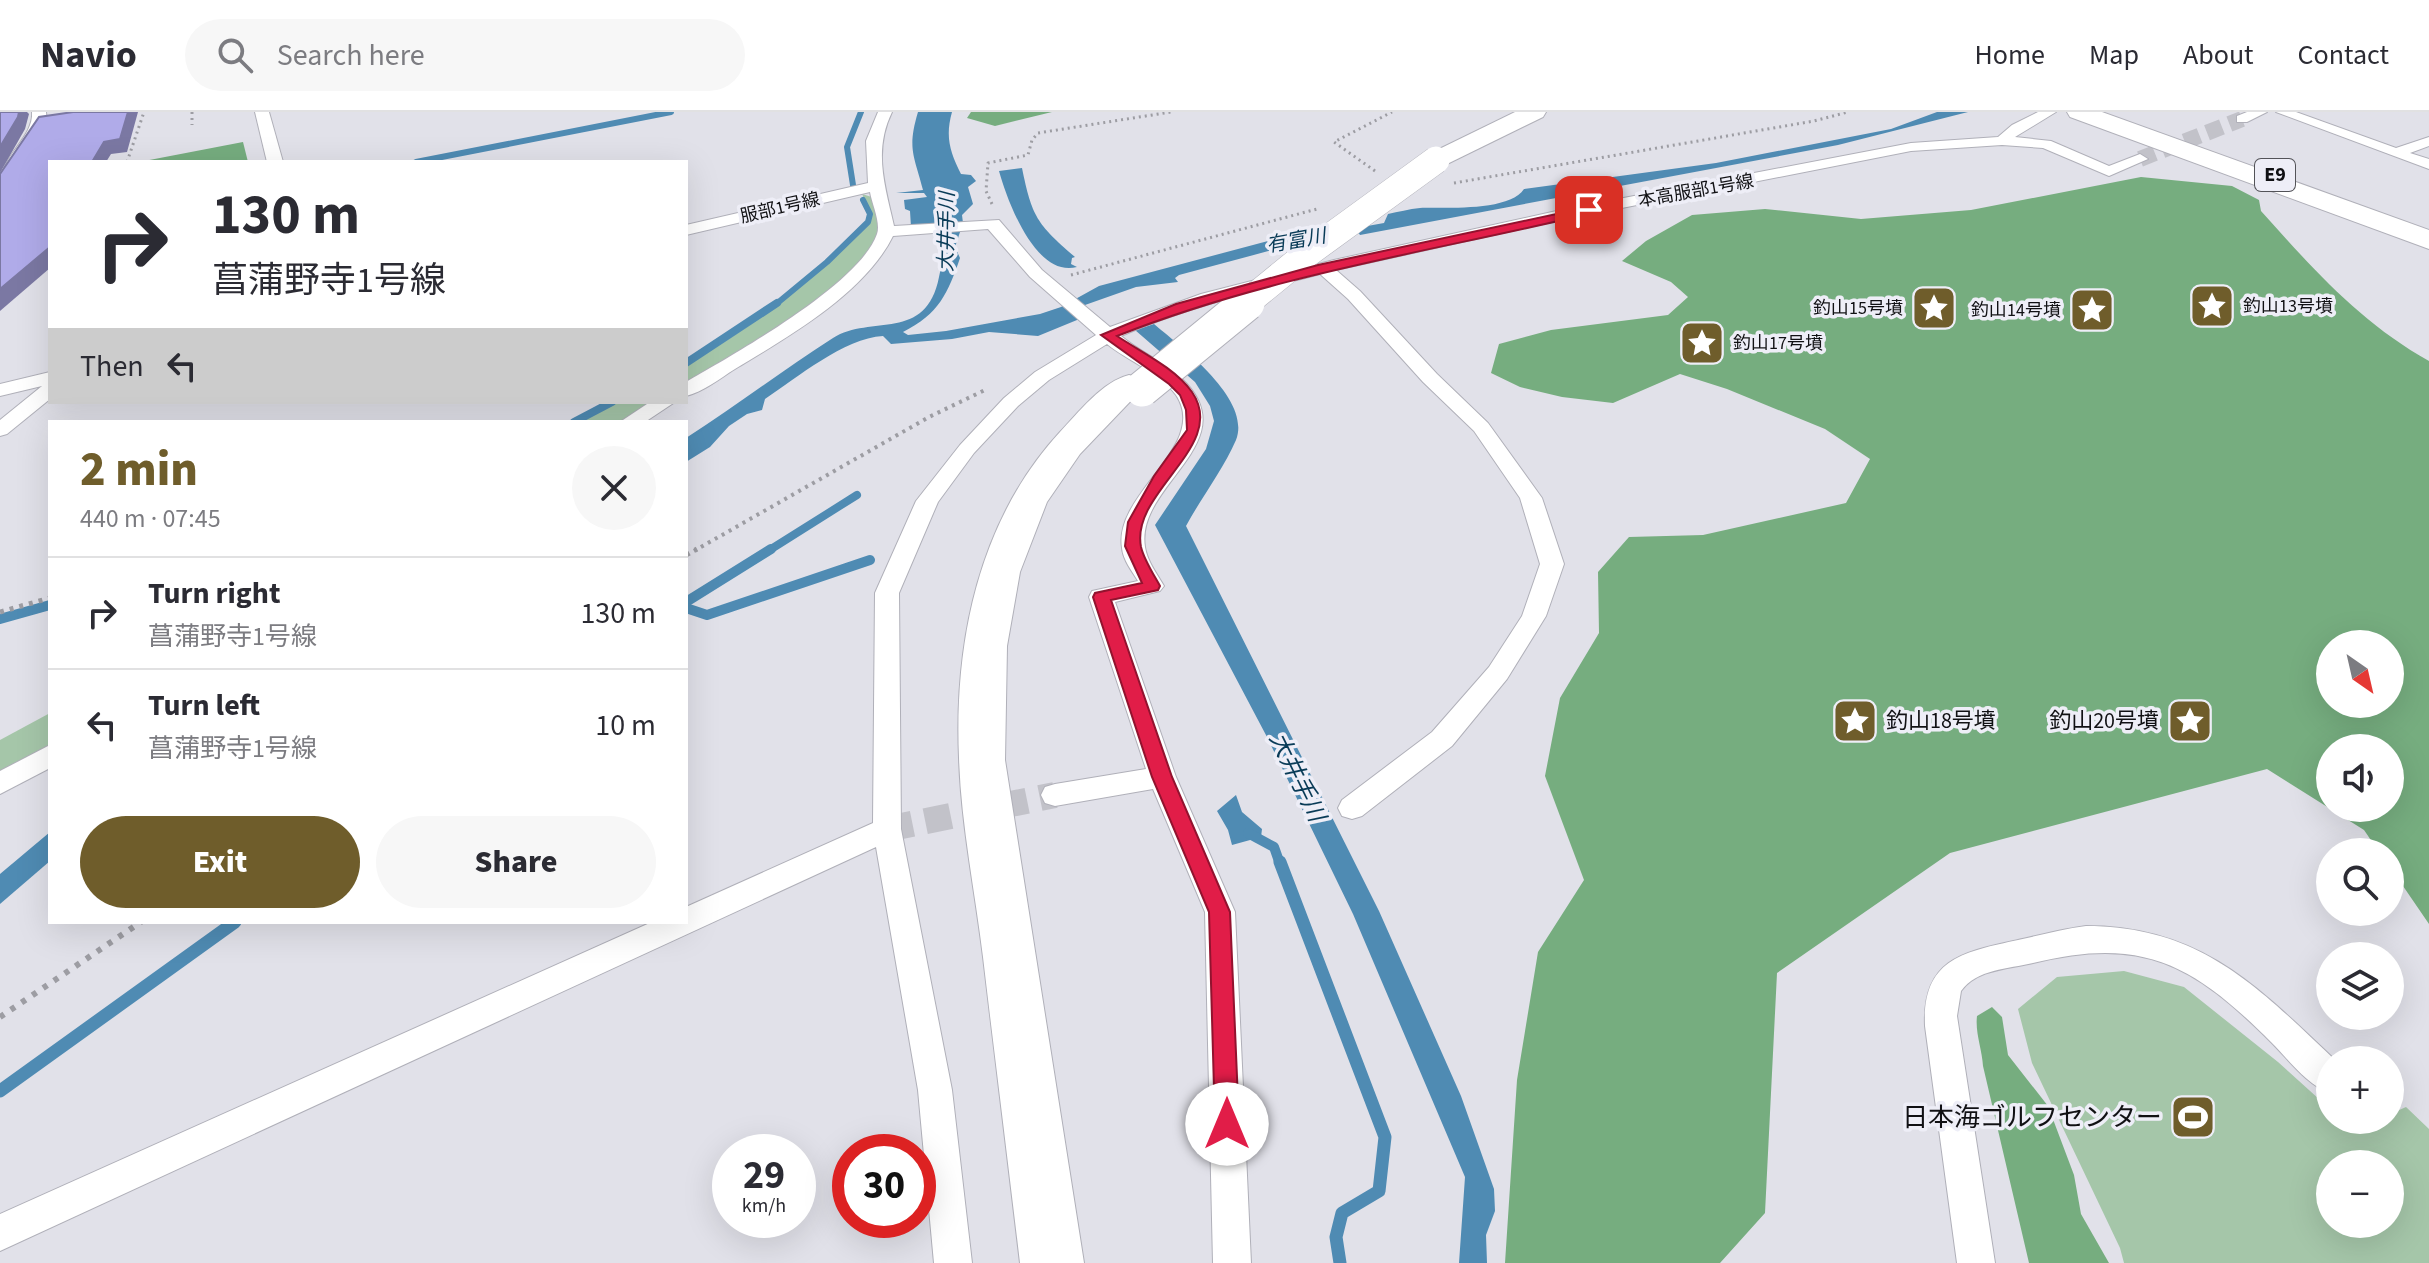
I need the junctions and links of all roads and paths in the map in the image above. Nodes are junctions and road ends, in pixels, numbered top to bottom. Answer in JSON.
{"nodes":[{"id":1,"x":144,"y":112,"type":"edge"},
{"id":2,"x":192,"y":112,"type":"edge"},
{"id":3,"x":262,"y":112,"type":"edge"},
{"id":4,"x":885,"y":112,"type":"edge"},
{"id":5,"x":1171,"y":112,"type":"edge"},
{"id":6,"x":1392,"y":112,"type":"edge"},
{"id":7,"x":1520,"y":112,"type":"edge"},
{"id":8,"x":1534,"y":112,"type":"edge"},
{"id":9,"x":1848,"y":112,"type":"edge"},
{"id":10,"x":2049,"y":112,"type":"edge"},
{"id":11,"x":2079,"y":112,"type":"edge"},
{"id":12,"x":2124,"y":112,"type":"edge"},
{"id":13,"x":2260,"y":112,"type":"edge"},
{"id":14,"x":2283,"y":112,"type":"edge"},
{"id":15,"x":44,"y":118,"type":"edge"},
{"id":16,"x":192,"y":125,"type":"dead end"},
{"id":17,"x":2217,"y":134,"type":"dead end"},
{"id":18,"x":2248,"y":138,"type":"junction"},
{"id":19,"x":2002,"y":141,"type":"junction"},
{"id":20,"x":2429,"y":141,"type":"edge"},
{"id":21,"x":2396,"y":153,"type":"junction"},
{"id":22,"x":1430,"y":159,"type":"junction"},
{"id":23,"x":2140,"y":159,"type":"tunnel mouth"},
{"id":24,"x":128,"y":160,"type":"edge"},
{"id":25,"x":274,"y":160,"type":"edge"},
{"id":26,"x":1582,"y":161,"type":"dead end"},
{"id":27,"x":2429,"y":164,"type":"edge"},
{"id":28,"x":3,"y":175,"type":"edge"},
{"id":29,"x":1382,"y":176,"type":"dead end"},
{"id":30,"x":875,"y":186,"type":"junction"},
{"id":31,"x":2429,"y":218,"type":"edge"},
{"id":32,"x":985,"y":225,"type":"junction"},
{"id":33,"x":688,"y":230,"type":"edge"},
{"id":34,"x":893,"y":230,"type":"junction"},
{"id":35,"x":2429,"y":233,"type":"edge"},
{"id":36,"x":2429,"y":240,"type":"edge"},
{"id":37,"x":1323,"y":268,"type":"junction"},
{"id":38,"x":1104,"y":331,"type":"junction"},
{"id":39,"x":1042,"y":376,"type":"junction"},
{"id":40,"x":48,"y":378,"type":"edge"},
{"id":41,"x":1135,"y":387,"type":"junction"},
{"id":42,"x":688,"y":389,"type":"edge"},
{"id":43,"x":0,"y":390,"type":"edge"},
{"id":44,"x":48,"y":391,"type":"edge"},
{"id":45,"x":662,"y":404,"type":"edge"},
{"id":46,"x":634,"y":420,"type":"edge"},
{"id":47,"x":0,"y":430,"type":"edge"},
{"id":48,"x":688,"y":554,"type":"edge"},
{"id":49,"x":48,"y":599,"type":"edge"},
{"id":50,"x":0,"y":612,"type":"edge"},
{"id":51,"x":48,"y":756,"type":"edge"},
{"id":52,"x":1162,"y":777,"type":"junction"},
{"id":53,"x":0,"y":784,"type":"edge"},
{"id":54,"x":1055,"y":795,"type":"tunnel mouth"},
{"id":55,"x":1352,"y":808,"type":"dead end"},
{"id":56,"x":887,"y":829,"type":"junction"},
{"id":57,"x":688,"y":919,"type":"edge"},
{"id":58,"x":138,"y":924,"type":"edge"},
{"id":59,"x":677,"y":924,"type":"edge"},
{"id":60,"x":0,"y":1017,"type":"edge"},
{"id":61,"x":2316,"y":1064,"type":"edge"},
{"id":62,"x":0,"y":1233,"type":"edge"},
{"id":63,"x":953,"y":1263,"type":"edge"},
{"id":64,"x":1052,"y":1263,"type":"edge"},
{"id":65,"x":1080,"y":1263,"type":"edge"},
{"id":66,"x":1232,"y":1263,"type":"edge"},
{"id":67,"x":1976,"y":1263,"type":"edge"}],
"edges":[{"from":1,"to":24,"type":"path"},
{"from":2,"to":16,"type":"path"},
{"from":3,"to":25,"type":"street"},
{"from":4,"to":30,"type":"street"},
{"from":5,"to":32,"type":"path"},
{"from":6,"to":29,"type":"path"},
{"from":7,"to":22,"type":"highway"},
{"from":8,"to":22,"type":"highway"},
{"from":9,"to":26,"type":"path"},
{"from":10,"to":19,"type":"street","name":"本高服部1号線"},
{"from":11,"to":36,"type":"highway"},
{"from":12,"to":35,"type":"highway","number":"E9"},
{"from":13,"to":18,"type":"street"},
{"from":14,"to":21,"type":"street"},
{"from":15,"to":28,"type":"street"},
{"from":17,"to":18,"type":"highway","number":"E9"},
{"from":18,"to":31,"type":"highway","number":"E9"},
{"from":19,"to":23,"type":"street"},
{"from":19,"to":37,"type":"street","name":"本高服部1号線"},
{"from":20,"to":21,"type":"street"},
{"from":21,"to":27,"type":"street"},
{"from":22,"to":41,"type":"highway","bridge":true},
{"from":30,"to":33,"type":"street","name":"服部1号線"},
{"from":30,"to":34,"type":"street"},
{"from":32,"to":34,"type":"street"},
{"from":32,"to":38,"type":"street"},
{"from":34,"to":42,"type":"street"},
{"from":37,"to":38,"type":"street","name":"本高服部1号線"},
{"from":37,"to":55,"type":"street"},
{"from":38,"to":39,"type":"street","name":"本高服部1号線"},
{"from":38,"to":52,"type":"street"},
{"from":39,"to":48,"type":"path"},
{"from":39,"to":56,"type":"street","name":"本高服部1号線"},
{"from":40,"to":43,"type":"street"},
{"from":41,"to":64,"type":"highway"},
{"from":41,"to":65,"type":"highway"},
{"from":44,"to":47,"type":"street"},
{"from":45,"to":46,"type":"street"},
{"from":49,"to":50,"type":"path"},
{"from":51,"to":53,"type":"street"},
{"from":52,"to":54,"type":"street"},
{"from":52,"to":66,"type":"street"},
{"from":56,"to":57,"type":"street"},
{"from":56,"to":63,"type":"street","name":"本高服部1号線"},
{"from":58,"to":60,"type":"path"},
{"from":59,"to":62,"type":"street"},
{"from":61,"to":67,"type":"street"}]}
